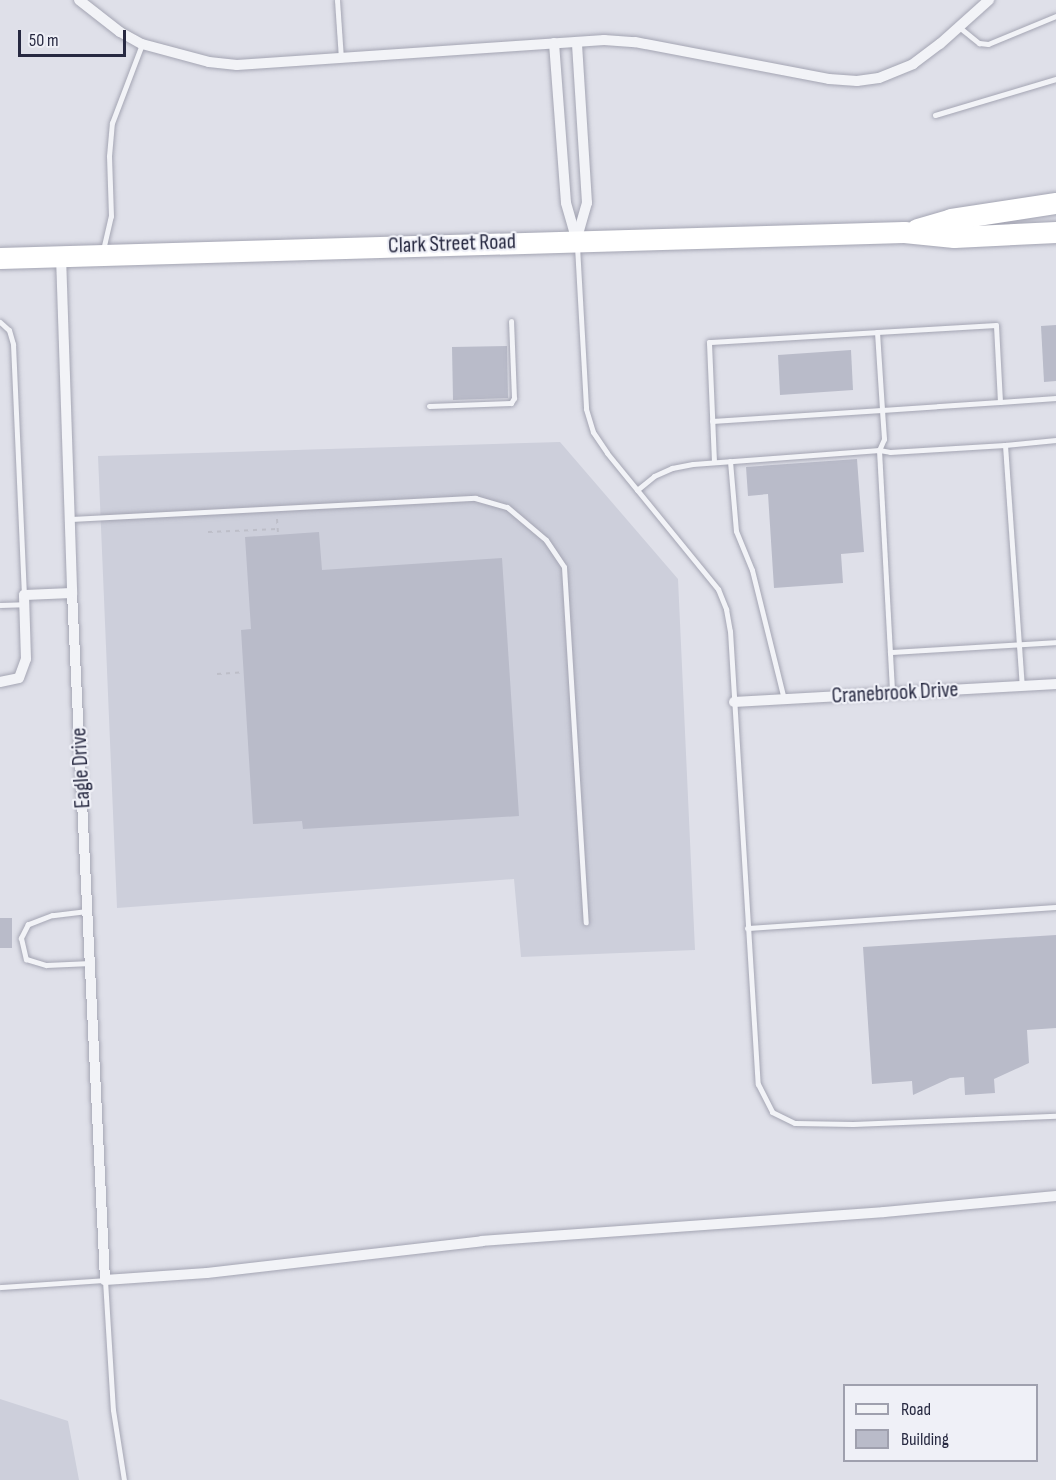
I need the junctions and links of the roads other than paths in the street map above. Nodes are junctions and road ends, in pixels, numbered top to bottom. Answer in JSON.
{"nodes":[{"id":1,"x":79,"y":0,"type":"edge"},
{"id":2,"x":337,"y":0,"type":"edge"},
{"id":3,"x":989,"y":0,"type":"edge"},
{"id":4,"x":1056,"y":16,"type":"edge"},
{"id":5,"x":960,"y":27,"type":"junction"},
{"id":6,"x":577,"y":42,"type":"junction"},
{"id":7,"x":554,"y":43,"type":"junction"},
{"id":8,"x":141,"y":44,"type":"junction"},
{"id":9,"x":341,"y":58,"type":"junction"},
{"id":10,"x":1056,"y":79,"type":"edge"},
{"id":11,"x":935,"y":115,"type":"dead end"},
{"id":12,"x":1056,"y":203,"type":"edge"},
{"id":13,"x":904,"y":232,"type":"junction"},
{"id":14,"x":1056,"y":232,"type":"edge"},
{"id":15,"x":576,"y":241,"type":"junction"},
{"id":16,"x":103,"y":254,"type":"junction"},
{"id":17,"x":61,"y":255,"type":"junction"},
{"id":18,"x":0,"y":258,"type":"edge"},
{"id":19,"x":511,"y":321,"type":"dead end"},
{"id":20,"x":0,"y":322,"type":"edge"},
{"id":21,"x":877,"y":332,"type":"junction"},
{"id":22,"x":1056,"y":398,"type":"edge"},
{"id":23,"x":1000,"y":402,"type":"junction"},
{"id":24,"x":429,"y":406,"type":"dead end"},
{"id":25,"x":882,"y":410,"type":"junction"},
{"id":26,"x":712,"y":421,"type":"junction"},
{"id":27,"x":1056,"y":440,"type":"edge"},
{"id":28,"x":1005,"y":445,"type":"junction"},
{"id":29,"x":879,"y":450,"type":"junction"},
{"id":30,"x":730,"y":461,"type":"junction"},
{"id":31,"x":714,"y":462,"type":"junction"},
{"id":32,"x":637,"y":490,"type":"junction"},
{"id":33,"x":71,"y":519,"type":"junction"},
{"id":34,"x":72,"y":592,"type":"junction"},
{"id":35,"x":24,"y":600,"type":"junction"},
{"id":36,"x":0,"y":605,"type":"edge"},
{"id":37,"x":1056,"y":642,"type":"edge"},
{"id":38,"x":1019,"y":644,"type":"junction"},
{"id":39,"x":890,"y":652,"type":"junction"},
{"id":40,"x":0,"y":682,"type":"edge"},
{"id":41,"x":1056,"y":684,"type":"edge"},
{"id":42,"x":1022,"y":686,"type":"junction"},
{"id":43,"x":892,"y":693,"type":"junction"},
{"id":44,"x":784,"y":699,"type":"junction"},
{"id":45,"x":735,"y":702,"type":"junction"},
{"id":46,"x":1056,"y":907,"type":"edge"},
{"id":47,"x":89,"y":910,"type":"junction"},
{"id":48,"x":586,"y":922,"type":"dead end"},
{"id":49,"x":747,"y":928,"type":"junction"},
{"id":50,"x":91,"y":963,"type":"junction"},
{"id":51,"x":1056,"y":1116,"type":"edge"},
{"id":52,"x":1056,"y":1196,"type":"edge"},
{"id":53,"x":105,"y":1280,"type":"junction"},
{"id":54,"x":0,"y":1287,"type":"edge"},
{"id":55,"x":124,"y":1480,"type":"edge"}],
"edges":[{"from":1,"to":8,"type":"street"},
{"from":2,"to":9,"type":"lane"},
{"from":3,"to":5,"type":"street"},
{"from":4,"to":5,"type":"lane"},
{"from":5,"to":6,"type":"street"},
{"from":6,"to":7,"type":"street"},
{"from":6,"to":15,"type":"street"},
{"from":7,"to":9,"type":"street"},
{"from":7,"to":15,"type":"street"},
{"from":8,"to":9,"type":"street"},
{"from":8,"to":16,"type":"lane"},
{"from":10,"to":11,"type":"lane"},
{"from":12,"to":13,"type":"highway","name":"Clark Street Road"},
{"from":13,"to":14,"type":"highway","name":"Clark Street Road"},
{"from":13,"to":15,"type":"highway","name":"Clark Street Road"},
{"from":15,"to":16,"type":"highway","name":"Clark Street Road"},
{"from":15,"to":32,"type":"lane"},
{"from":16,"to":17,"type":"highway","name":"Clark Street Road"},
{"from":17,"to":18,"type":"highway","name":"Clark Street Road"},
{"from":17,"to":33,"type":"street","name":"Eagle Drive"},
{"from":19,"to":24,"type":"lane"},
{"from":20,"to":35,"type":"lane"},
{"from":21,"to":23,"type":"lane"},
{"from":21,"to":25,"type":"lane"},
{"from":21,"to":26,"type":"lane"},
{"from":22,"to":23,"type":"lane"},
{"from":23,"to":25,"type":"lane"},
{"from":25,"to":26,"type":"lane"},
{"from":25,"to":29,"type":"lane"},
{"from":26,"to":31,"type":"lane"},
{"from":27,"to":28,"type":"lane"},
{"from":28,"to":29,"type":"lane"},
{"from":28,"to":38,"type":"lane"},
{"from":29,"to":30,"type":"lane"},
{"from":29,"to":39,"type":"lane"},
{"from":30,"to":31,"type":"lane"},
{"from":30,"to":44,"type":"lane"},
{"from":31,"to":32,"type":"lane"},
{"from":32,"to":45,"type":"lane"},
{"from":33,"to":34,"type":"street","name":"Eagle Drive"},
{"from":33,"to":48,"type":"lane"},
{"from":34,"to":35,"type":"street"},
{"from":34,"to":47,"type":"street","name":"Eagle Drive"},
{"from":35,"to":36,"type":"lane"},
{"from":35,"to":40,"type":"street"},
{"from":37,"to":38,"type":"lane"},
{"from":38,"to":39,"type":"lane"},
{"from":38,"to":42,"type":"lane"},
{"from":39,"to":43,"type":"lane"},
{"from":41,"to":42,"type":"street","name":"Cranebrook Drive"},
{"from":42,"to":43,"type":"street","name":"Cranebrook Drive"},
{"from":43,"to":44,"type":"street","name":"Cranebrook Drive"},
{"from":44,"to":45,"type":"street","name":"Cranebrook Drive"},
{"from":45,"to":49,"type":"lane"},
{"from":46,"to":49,"type":"lane"},
{"from":47,"to":50,"type":"street","name":"Eagle Drive"},
{"from":47,"to":50,"type":"lane"},
{"from":49,"to":51,"type":"lane"},
{"from":50,"to":53,"type":"street","name":"Eagle Drive"},
{"from":52,"to":53,"type":"street"},
{"from":53,"to":54,"type":"lane"},
{"from":53,"to":55,"type":"lane"}]}
